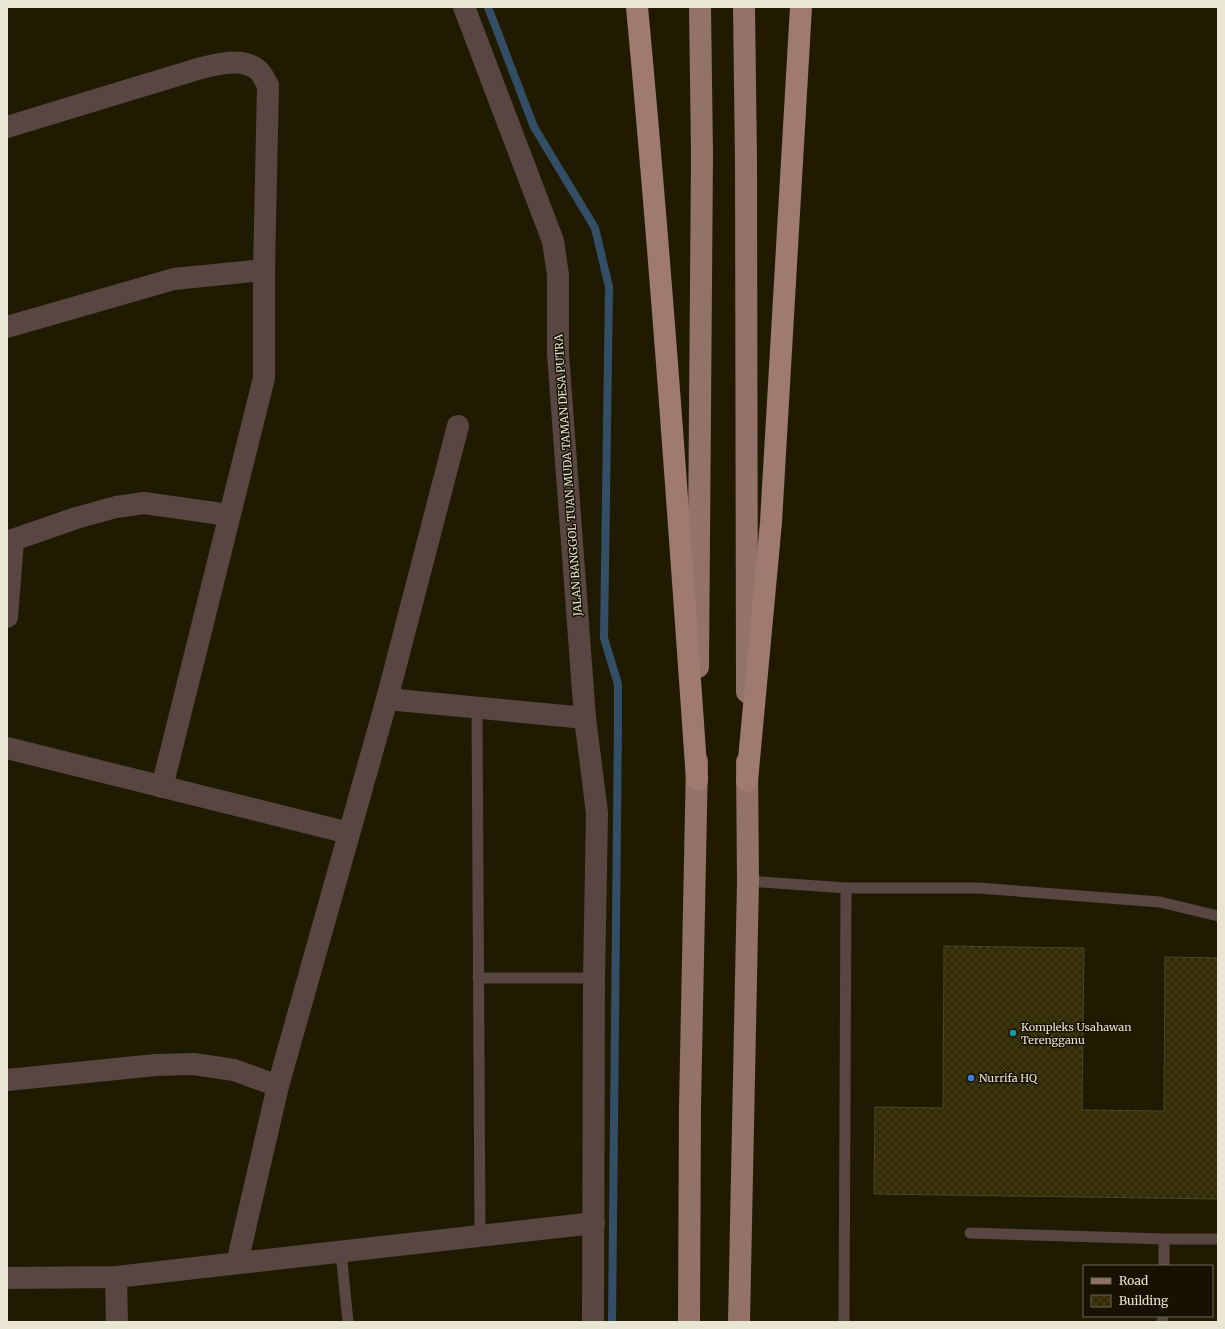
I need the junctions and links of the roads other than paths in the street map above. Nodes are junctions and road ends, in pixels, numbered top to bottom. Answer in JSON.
{"nodes":[{"id":1,"x":464,"y":7,"type":"edge"},
{"id":2,"x":637,"y":7,"type":"edge"},
{"id":3,"x":700,"y":7,"type":"edge"},
{"id":4,"x":744,"y":7,"type":"edge"},
{"id":5,"x":801,"y":7,"type":"edge"},
{"id":6,"x":7,"y":127,"type":"edge"},
{"id":7,"x":264,"y":270,"type":"junction"},
{"id":8,"x":7,"y":328,"type":"edge"},
{"id":9,"x":458,"y":426,"type":"dead end"},
{"id":10,"x":229,"y":515,"type":"junction"},
{"id":11,"x":10,"y":542,"type":"edge"},
{"id":12,"x":7,"y":618,"type":"edge"},
{"id":13,"x":387,"y":699,"type":"junction"},
{"id":14,"x":476,"y":708,"type":"junction"},
{"id":15,"x":585,"y":718,"type":"junction"},
{"id":16,"x":7,"y":748,"type":"edge"},
{"id":17,"x":697,"y":780,"type":"junction"},
{"id":18,"x":747,"y":781,"type":"junction"},
{"id":19,"x":162,"y":787,"type":"junction"},
{"id":20,"x":349,"y":834,"type":"junction"},
{"id":21,"x":748,"y":881,"type":"junction"},
{"id":22,"x":846,"y":888,"type":"junction"},
{"id":23,"x":1218,"y":916,"type":"edge"},
{"id":24,"x":478,"y":978,"type":"junction"},
{"id":25,"x":594,"y":978,"type":"junction"},
{"id":26,"x":7,"y":1080,"type":"edge"},
{"id":27,"x":278,"y":1086,"type":"junction"},
{"id":28,"x":594,"y":1223,"type":"junction"},
{"id":29,"x":970,"y":1233,"type":"dead end"},
{"id":30,"x":480,"y":1235,"type":"junction"},
{"id":31,"x":1164,"y":1239,"type":"junction"},
{"id":32,"x":1218,"y":1239,"type":"edge"},
{"id":33,"x":341,"y":1252,"type":"junction"},
{"id":34,"x":237,"y":1264,"type":"junction"},
{"id":35,"x":1164,"y":1265,"type":"edge"},
{"id":36,"x":116,"y":1277,"type":"junction"},
{"id":37,"x":7,"y":1278,"type":"edge"},
{"id":38,"x":117,"y":1322,"type":"edge"},
{"id":39,"x":348,"y":1322,"type":"edge"},
{"id":40,"x":593,"y":1322,"type":"edge"},
{"id":41,"x":689,"y":1322,"type":"edge"},
{"id":42,"x":739,"y":1322,"type":"edge"},
{"id":43,"x":844,"y":1322,"type":"edge"}],
"edges":[{"from":1,"to":15,"type":"street","name":"JALAN BANGGOL TUAN MUDA TAMAN DESA PUTRA"},
{"from":2,"to":17,"type":"highway"},
{"from":3,"to":17,"type":"main road"},
{"from":4,"to":18,"type":"main road"},
{"from":5,"to":18,"type":"highway"},
{"from":6,"to":7,"type":"street"},
{"from":7,"to":8,"type":"street"},
{"from":7,"to":10,"type":"street"},
{"from":9,"to":13,"type":"street"},
{"from":10,"to":11,"type":"street"},
{"from":10,"to":19,"type":"street"},
{"from":11,"to":12,"type":"street"},
{"from":13,"to":14,"type":"street"},
{"from":13,"to":20,"type":"street"},
{"from":14,"to":15,"type":"street"},
{"from":14,"to":24,"type":"lane"},
{"from":15,"to":25,"type":"street","name":"JALAN BANGGOL TUAN MUDA TAMAN DESA PUTRA"},
{"from":16,"to":19,"type":"street"},
{"from":17,"to":41,"type":"main road"},
{"from":18,"to":21,"type":"main road"},
{"from":19,"to":20,"type":"street"},
{"from":20,"to":27,"type":"street"},
{"from":21,"to":22,"type":"lane"},
{"from":21,"to":42,"type":"main road"},
{"from":22,"to":23,"type":"lane"},
{"from":22,"to":43,"type":"lane"},
{"from":24,"to":25,"type":"lane"},
{"from":24,"to":30,"type":"lane"},
{"from":25,"to":28,"type":"street","name":"JALAN BANGGOL TUAN MUDA TAMAN DESA PUTRA"},
{"from":26,"to":27,"type":"street"},
{"from":27,"to":34,"type":"street"},
{"from":28,"to":30,"type":"street"},
{"from":28,"to":40,"type":"street","name":"JALAN BANGGOL TUAN MUDA TAMAN DESA PUTRA"},
{"from":29,"to":31,"type":"lane"},
{"from":30,"to":33,"type":"street"},
{"from":31,"to":32,"type":"lane"},
{"from":31,"to":35,"type":"lane"},
{"from":33,"to":34,"type":"street"},
{"from":33,"to":39,"type":"lane"},
{"from":34,"to":36,"type":"street"},
{"from":36,"to":37,"type":"street"},
{"from":36,"to":38,"type":"street"}]}
